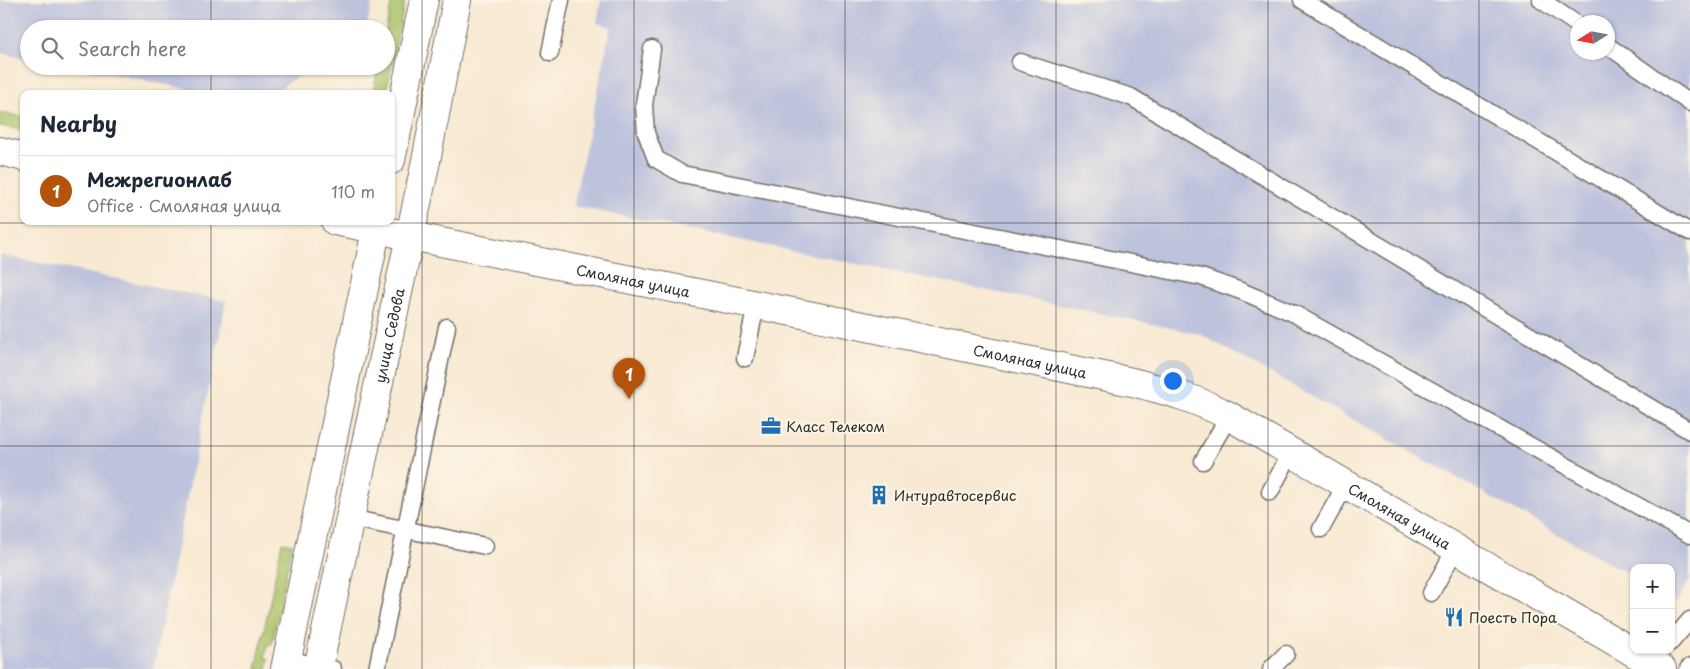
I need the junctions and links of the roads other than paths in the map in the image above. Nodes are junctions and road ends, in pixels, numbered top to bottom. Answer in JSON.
{"nodes":[{"id":1,"x":424,"y":0,"type":"edge"},
{"id":2,"x":457,"y":0,"type":"edge"},
{"id":3,"x":561,"y":0,"type":"edge"},
{"id":4,"x":1302,"y":0,"type":"edge"},
{"id":5,"x":1541,"y":0,"type":"edge"},
{"id":6,"x":1570,"y":20,"type":"edge"},
{"id":7,"x":652,"y":49,"type":"dead end"},
{"id":8,"x":1615,"y":51,"type":"edge"},
{"id":9,"x":550,"y":53,"type":"dead end"},
{"id":10,"x":1020,"y":62,"type":"dead end"},
{"id":11,"x":1690,"y":103,"type":"edge"},
{"id":12,"x":395,"y":141,"type":"edge"},
{"id":13,"x":0,"y":152,"type":"edge"},
{"id":14,"x":20,"y":155,"type":"edge"},
{"id":15,"x":377,"y":225,"type":"edge"},
{"id":16,"x":1690,"y":232,"type":"edge"},
{"id":17,"x":410,"y":236,"type":"junction"},
{"id":18,"x":756,"y":305,"type":"junction"},
{"id":19,"x":447,"y":327,"type":"dead end"},
{"id":20,"x":746,"y":358,"type":"dead end"},
{"id":21,"x":1229,"y":416,"type":"junction"},
{"id":22,"x":1690,"y":430,"type":"edge"},
{"id":23,"x":1291,"y":452,"type":"junction"},
{"id":24,"x":1203,"y":461,"type":"dead end"},
{"id":25,"x":1346,"y":484,"type":"junction"},
{"id":26,"x":1270,"y":492,"type":"dead end"},
{"id":27,"x":350,"y":518,"type":"junction"},
{"id":28,"x":1321,"y":529,"type":"dead end"},
{"id":29,"x":407,"y":530,"type":"junction"},
{"id":30,"x":1690,"y":535,"type":"edge"},
{"id":31,"x":485,"y":546,"type":"dead end"},
{"id":32,"x":1456,"y":548,"type":"junction"},
{"id":33,"x":1431,"y":593,"type":"dead end"},
{"id":34,"x":1690,"y":620,"type":"edge"},
{"id":35,"x":1675,"y":637,"type":"edge"},
{"id":36,"x":1286,"y":654,"type":"dead end"},
{"id":37,"x":1659,"y":661,"type":"edge"},
{"id":38,"x":286,"y":664,"type":"edge"},
{"id":39,"x":324,"y":668,"type":"edge"},
{"id":40,"x":377,"y":669,"type":"edge"},
{"id":41,"x":1271,"y":669,"type":"edge"}],
"edges":[{"from":1,"to":12,"type":"street"},
{"from":2,"to":17,"type":"street","name":"улица Седова"},
{"from":3,"to":9,"type":"lane"},
{"from":4,"to":16,"type":"lane"},
{"from":5,"to":6,"type":"lane"},
{"from":7,"to":30,"type":"lane"},
{"from":8,"to":11,"type":"lane"},
{"from":10,"to":22,"type":"lane"},
{"from":13,"to":14,"type":"street"},
{"from":15,"to":17,"type":"street","name":"Смоляная улица"},
{"from":15,"to":38,"type":"street"},
{"from":17,"to":18,"type":"street","name":"Смоляная улица"},
{"from":17,"to":27,"type":"street","name":"улица Седова"},
{"from":18,"to":20,"type":"lane"},
{"from":18,"to":21,"type":"street","name":"Смоляная улица"},
{"from":19,"to":29,"type":"lane"},
{"from":21,"to":23,"type":"street","name":"Смоляная улица"},
{"from":21,"to":24,"type":"lane"},
{"from":23,"to":25,"type":"street","name":"Смоляная улица"},
{"from":23,"to":26,"type":"lane"},
{"from":25,"to":28,"type":"lane"},
{"from":25,"to":32,"type":"street","name":"Смоляная улица"},
{"from":27,"to":29,"type":"lane"},
{"from":27,"to":39,"type":"street","name":"улица Седова"},
{"from":29,"to":31,"type":"lane"},
{"from":29,"to":40,"type":"lane"},
{"from":32,"to":33,"type":"lane"},
{"from":32,"to":37,"type":"street","name":"Смоляная улица"},
{"from":34,"to":35,"type":"lane"},
{"from":36,"to":41,"type":"lane"},
{"from":38,"to":39,"type":"lane"}]}
